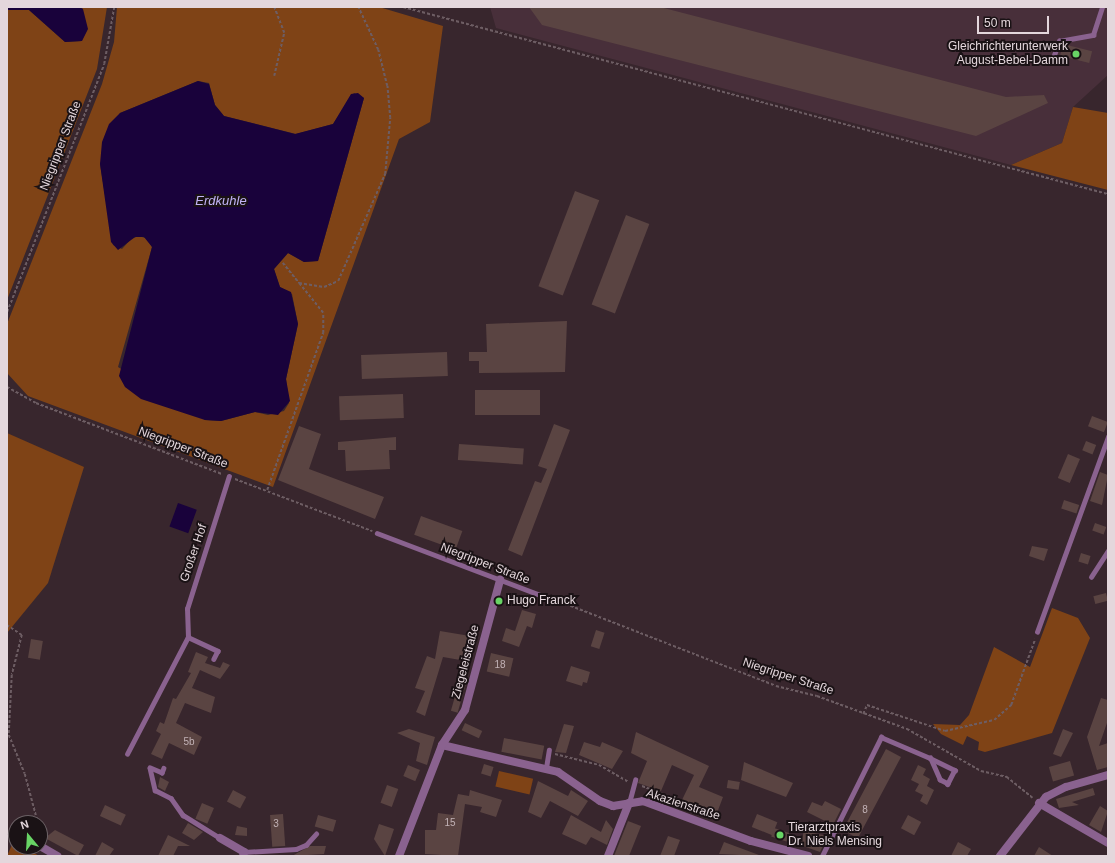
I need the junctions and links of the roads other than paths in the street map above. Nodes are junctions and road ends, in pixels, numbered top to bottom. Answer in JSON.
{"nodes":[{"id":1,"x":1102,"y":7,"type":"edge"},
{"id":2,"x":1054,"y":55,"type":"dead end"},
{"id":3,"x":1108,"y":437,"type":"edge"},
{"id":4,"x":229,"y":476,"type":"road end"},
{"id":5,"x":377,"y":533,"type":"road end"},
{"id":6,"x":1108,"y":551,"type":"edge"},
{"id":7,"x":1091,"y":577,"type":"dead end"},
{"id":8,"x":500,"y":580,"type":"junction"},
{"id":9,"x":559,"y":602,"type":"road end"},
{"id":10,"x":1037,"y":632,"type":"road end"},
{"id":11,"x":188,"y":637,"type":"junction"},
{"id":12,"x":214,"y":659,"type":"dead end"},
{"id":13,"x":442,"y":745,"type":"junction"},
{"id":14,"x":549,"y":752,"type":"road end"},
{"id":15,"x":127,"y":754,"type":"dead end"},
{"id":16,"x":930,"y":758,"type":"junction"},
{"id":17,"x":164,"y":768,"type":"dead end"},
{"id":18,"x":546,"y":768,"type":"junction"},
{"id":19,"x":1108,"y":775,"type":"edge"},
{"id":20,"x":634,"y":782,"type":"road end"},
{"id":21,"x":629,"y":803,"type":"junction"},
{"id":22,"x":1039,"y":803,"type":"junction"},
{"id":23,"x":316,"y":834,"type":"dead end"},
{"id":24,"x":220,"y":838,"type":"joint"},
{"id":25,"x":1108,"y":843,"type":"edge"},
{"id":26,"x":48,"y":850,"type":"edge"},
{"id":27,"x":243,"y":854,"type":"edge"},
{"id":28,"x":58,"y":856,"type":"edge"},
{"id":29,"x":399,"y":856,"type":"edge"},
{"id":30,"x":608,"y":856,"type":"edge"},
{"id":31,"x":808,"y":856,"type":"edge"},
{"id":32,"x":822,"y":856,"type":"edge"},
{"id":33,"x":1000,"y":856,"type":"edge"}],
"edges":[{"from":1,"to":2,"type":"lane"},
{"from":3,"to":10,"type":"lane"},
{"from":4,"to":11,"type":"lane","name":"Großer Hof"},
{"from":5,"to":8,"type":"lane","name":"Niegripper Straße"},
{"from":6,"to":7,"type":"lane"},
{"from":8,"to":9,"type":"lane","name":"Niegripper Straße"},
{"from":8,"to":13,"type":"street","name":"Ziegeleistraße"},
{"from":11,"to":12,"type":"lane"},
{"from":11,"to":15,"type":"lane","name":"Großer Hof"},
{"from":13,"to":18,"type":"street","name":"Akazienstraße"},
{"from":13,"to":29,"type":"street","name":"Ziegeleistraße"},
{"from":14,"to":18,"type":"lane"},
{"from":16,"to":16,"type":"lane"},
{"from":16,"to":32,"type":"lane"},
{"from":17,"to":24,"type":"lane"},
{"from":18,"to":21,"type":"street","name":"Akazienstraße"},
{"from":19,"to":22,"type":"street"},
{"from":20,"to":21,"type":"lane"},
{"from":21,"to":30,"type":"street"},
{"from":21,"to":31,"type":"street","name":"Akazienstraße"},
{"from":22,"to":25,"type":"street"},
{"from":22,"to":33,"type":"street"},
{"from":23,"to":27,"type":"lane"},
{"from":24,"to":27,"type":"street"},
{"from":26,"to":28,"type":"street"}]}
